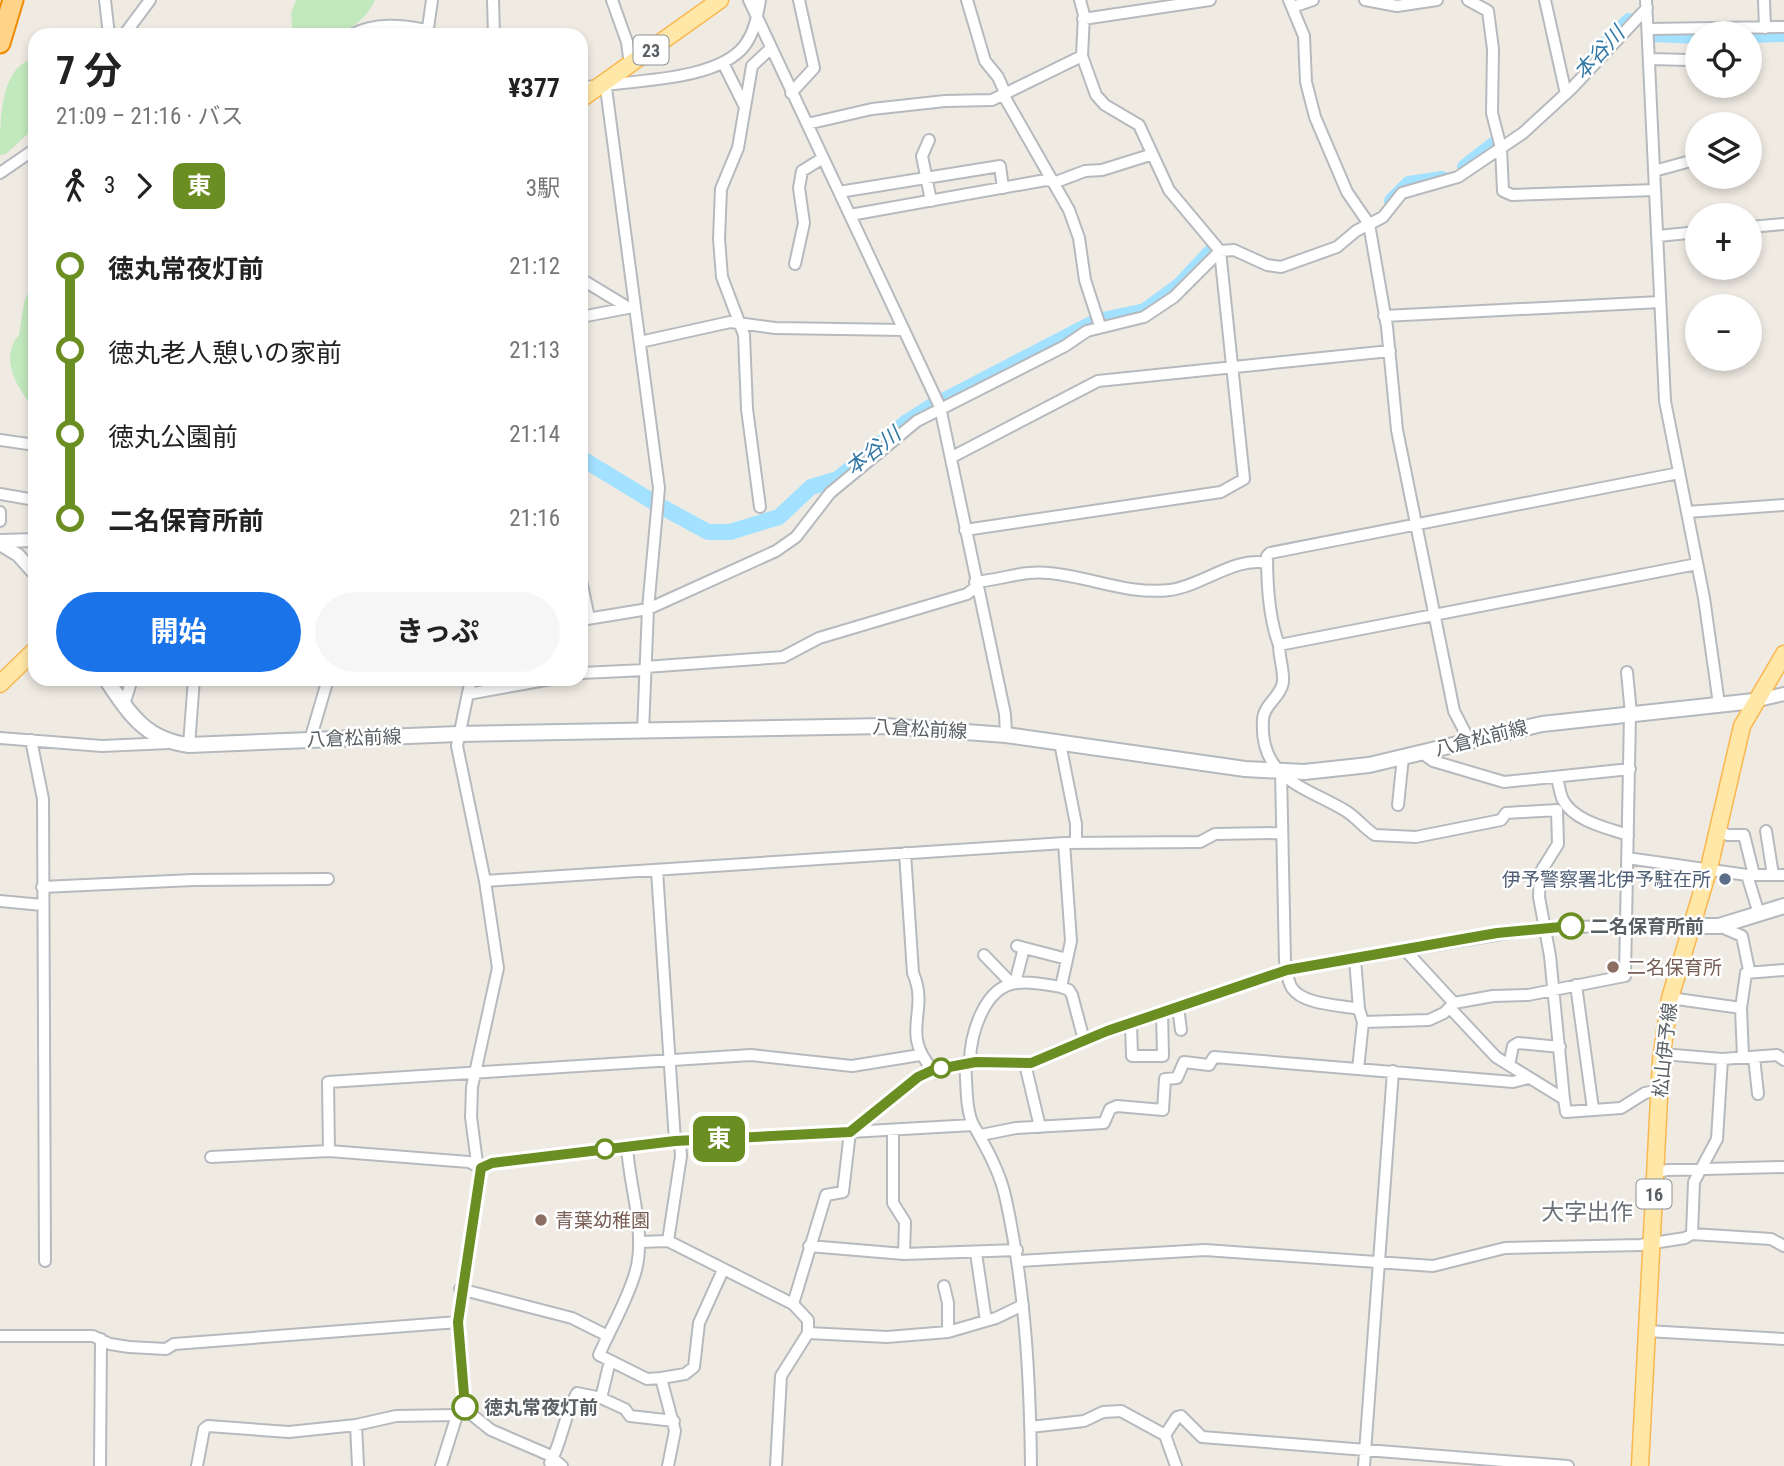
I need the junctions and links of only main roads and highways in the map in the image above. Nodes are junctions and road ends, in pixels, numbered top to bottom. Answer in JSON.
{"nodes":[{"id":1,"x":13,"y":0,"type":"edge"},
{"id":2,"x":720,"y":0,"type":"edge"},
{"id":3,"x":0,"y":43,"type":"edge"},
{"id":4,"x":588,"y":94,"type":"edge"},
{"id":5,"x":1784,"y":654,"type":"edge"},
{"id":6,"x":28,"y":657,"type":"edge"},
{"id":7,"x":0,"y":684,"type":"edge"},
{"id":8,"x":111,"y":686,"type":"edge"},
{"id":9,"x":1755,"y":701,"type":"junction"},
{"id":10,"x":1784,"y":906,"type":"edge"},
{"id":11,"x":1692,"y":926,"type":"junction"},
{"id":12,"x":1640,"y":1466,"type":"edge"}],
"edges":[{"from":1,"to":3,"type":"highway"},
{"from":2,"to":4,"type":"main road","number":"23"},
{"from":5,"to":9,"type":"main road","name":"松山伊予線","number":"16"},
{"from":6,"to":7,"type":"main road"},
{"from":8,"to":9,"type":"main road","name":"八倉松前線"},
{"from":9,"to":11,"type":"main road","name":"松山伊予線","number":"16"},
{"from":10,"to":11,"type":"main road"},
{"from":11,"to":12,"type":"main road","name":"松山伊予線","number":"16"}]}
